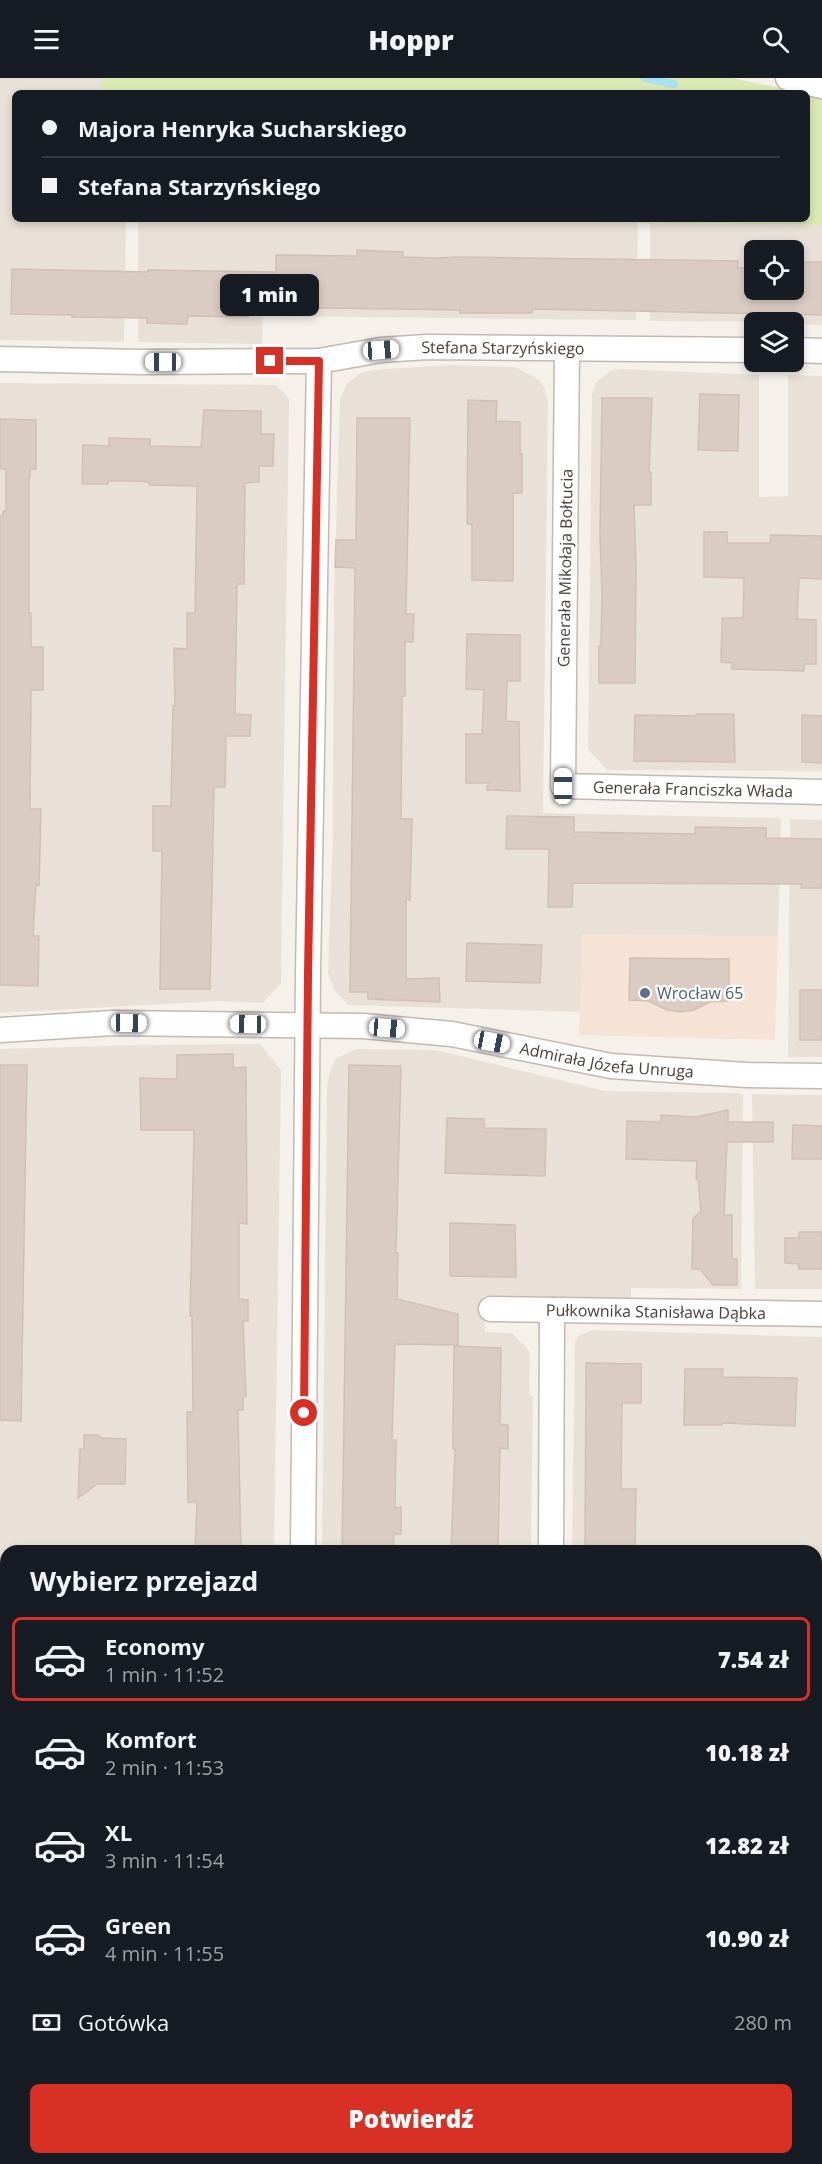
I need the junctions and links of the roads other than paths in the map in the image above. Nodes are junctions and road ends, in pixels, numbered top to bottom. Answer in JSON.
{"nodes":[{"id":1,"x":788,"y":78,"type":"edge"},
{"id":2,"x":822,"y":86,"type":"edge"},
{"id":3,"x":567,"y":349,"type":"junction"},
{"id":4,"x":744,"y":350,"type":"edge"},
{"id":5,"x":804,"y":350,"type":"edge"},
{"id":6,"x":822,"y":351,"type":"edge"},
{"id":7,"x":0,"y":359,"type":"edge"},
{"id":8,"x":319,"y":361,"type":"junction"},
{"id":9,"x":563,"y":786,"type":"joint"},
{"id":10,"x":822,"y":792,"type":"edge"},
{"id":11,"x":308,"y":1025,"type":"junction"},
{"id":12,"x":0,"y":1030,"type":"edge"},
{"id":13,"x":822,"y":1076,"type":"edge"},
{"id":14,"x":491,"y":1309,"type":"dead end"},
{"id":15,"x":552,"y":1310,"type":"junction"},
{"id":16,"x":822,"y":1314,"type":"edge"},
{"id":17,"x":303,"y":1545,"type":"edge"},
{"id":18,"x":551,"y":1545,"type":"edge"}],
"edges":[{"from":1,"to":2,"type":"street"},
{"from":3,"to":4,"type":"street","name":"Stefana Starzyńskiego"},
{"from":3,"to":8,"type":"street","name":"Stefana Starzyńskiego"},
{"from":3,"to":9,"type":"street","name":"Generała Mikołaja Bołtucia"},
{"from":5,"to":6,"type":"street"},
{"from":7,"to":8,"type":"street","name":"Stefana Starzyńskiego"},
{"from":8,"to":11,"type":"street"},
{"from":9,"to":10,"type":"street","name":"Generała Franciszka Włada"},
{"from":11,"to":12,"type":"street","name":"Admirała Józefa Unruga"},
{"from":11,"to":13,"type":"street","name":"Admirała Józefa Unruga"},
{"from":11,"to":17,"type":"street"},
{"from":14,"to":15,"type":"street","name":"Pułkownika Stanisława Dąbka"},
{"from":15,"to":16,"type":"street","name":"Pułkownika Stanisława Dąbka"},
{"from":15,"to":18,"type":"street"}]}
